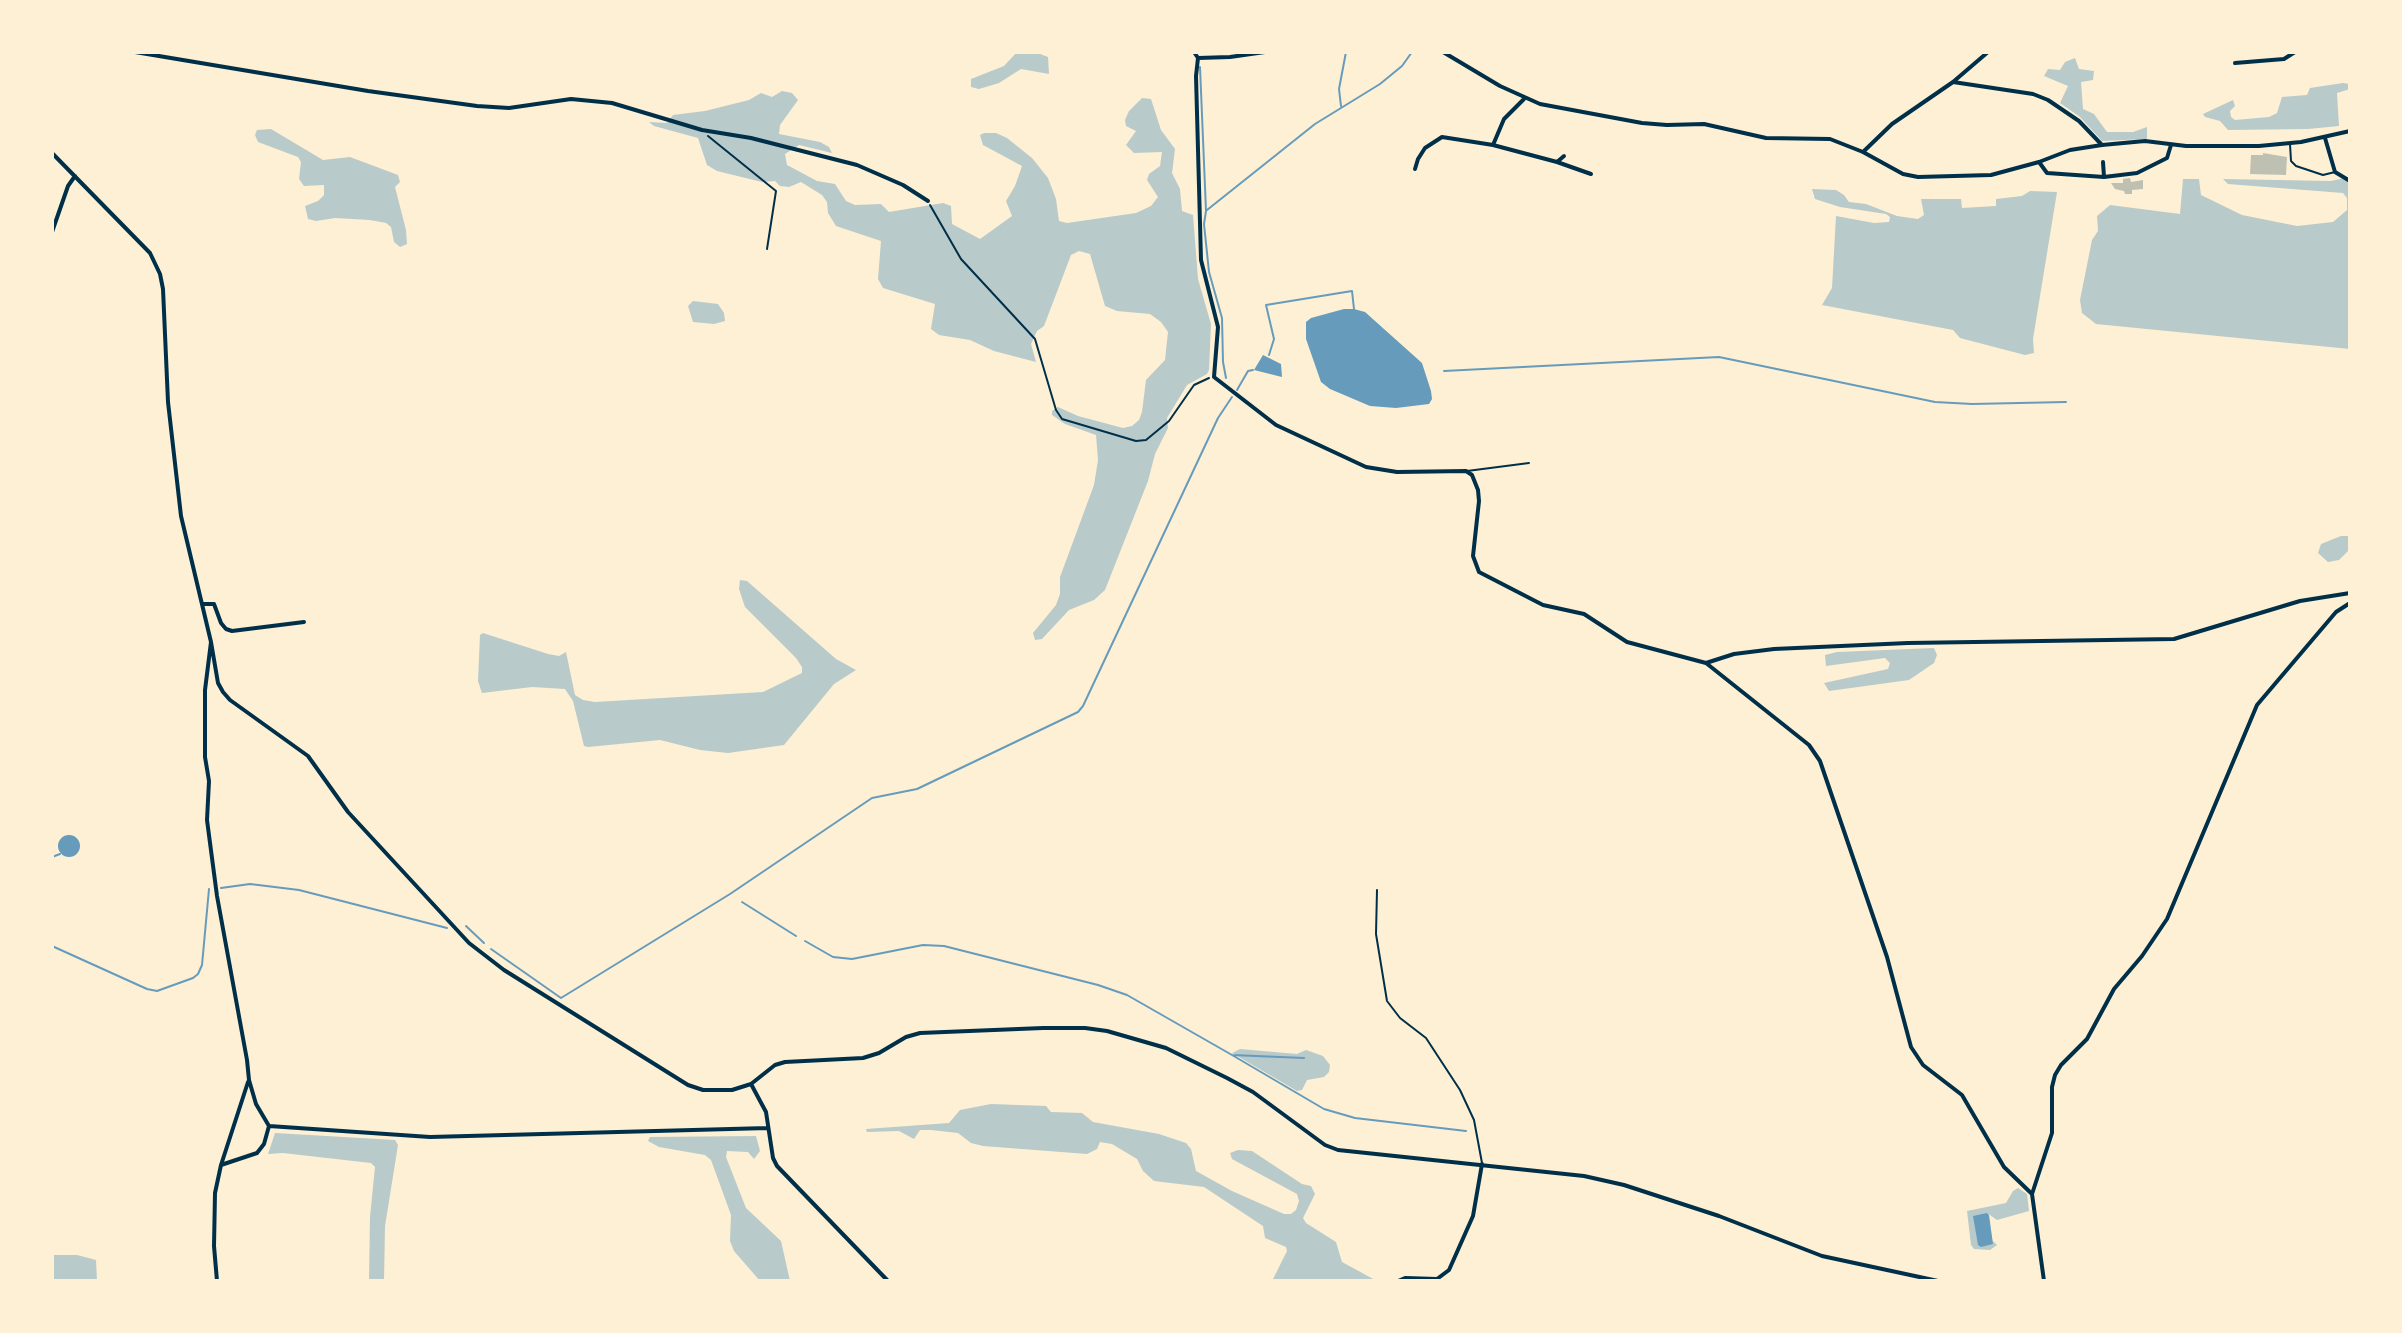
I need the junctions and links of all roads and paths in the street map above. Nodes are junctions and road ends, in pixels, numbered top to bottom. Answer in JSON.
{"nodes":[{"id":1,"x":135,"y":52,"type":"edge"},
{"id":2,"x":1194,"y":52,"type":"edge"},
{"id":3,"x":1265,"y":52,"type":"edge"},
{"id":4,"x":1443,"y":52,"type":"edge"},
{"id":5,"x":1988,"y":52,"type":"edge"},
{"id":6,"x":2295,"y":52,"type":"edge"},
{"id":7,"x":1198,"y":58,"type":"junction"},
{"id":8,"x":2235,"y":63,"type":"dead end"},
{"id":9,"x":1953,"y":82,"type":"junction"},
{"id":10,"x":1524,"y":99,"type":"junction"},
{"id":11,"x":2350,"y":131,"type":"edge"},
{"id":12,"x":708,"y":136,"type":"dead end"},
{"id":13,"x":2325,"y":138,"type":"junction"},
{"id":14,"x":2290,"y":143,"type":"junction"},
{"id":15,"x":1493,"y":145,"type":"junction"},
{"id":16,"x":2102,"y":145,"type":"junction"},
{"id":17,"x":2171,"y":145,"type":"junction"},
{"id":18,"x":1863,"y":152,"type":"junction"},
{"id":19,"x":52,"y":153,"type":"edge"},
{"id":20,"x":1564,"y":156,"type":"dead end"},
{"id":21,"x":1557,"y":162,"type":"junction"},
{"id":22,"x":2039,"y":162,"type":"junction"},
{"id":23,"x":2103,"y":162,"type":"dead end"},
{"id":24,"x":1415,"y":169,"type":"dead end"},
{"id":25,"x":2335,"y":172,"type":"junction"},
{"id":26,"x":1591,"y":174,"type":"dead end"},
{"id":27,"x":75,"y":176,"type":"junction"},
{"id":28,"x":2104,"y":177,"type":"junction"},
{"id":29,"x":2350,"y":181,"type":"edge"},
{"id":30,"x":928,"y":201,"type":"joint"},
{"id":31,"x":52,"y":232,"type":"edge"},
{"id":32,"x":767,"y":249,"type":"dead end"},
{"id":33,"x":1214,"y":377,"type":"junction"},
{"id":34,"x":1529,"y":463,"type":"dead end"},
{"id":35,"x":1466,"y":471,"type":"junction"},
{"id":36,"x":2350,"y":593,"type":"edge"},
{"id":37,"x":2350,"y":603,"type":"edge"},
{"id":38,"x":204,"y":604,"type":"dead end"},
{"id":39,"x":304,"y":622,"type":"dead end"},
{"id":40,"x":211,"y":642,"type":"junction"},
{"id":41,"x":1706,"y":663,"type":"junction"},
{"id":42,"x":1377,"y":890,"type":"dead end"},
{"id":43,"x":249,"y":1080,"type":"junction"},
{"id":44,"x":751,"y":1084,"type":"junction"},
{"id":45,"x":269,"y":1126,"type":"junction"},
{"id":46,"x":768,"y":1128,"type":"junction"},
{"id":47,"x":1482,"y":1164,"type":"junction"},
{"id":48,"x":221,"y":1165,"type":"junction"},
{"id":49,"x":2032,"y":1194,"type":"junction"},
{"id":50,"x":217,"y":1281,"type":"edge"},
{"id":51,"x":888,"y":1281,"type":"edge"},
{"id":52,"x":1398,"y":1281,"type":"edge"},
{"id":53,"x":1938,"y":1281,"type":"edge"},
{"id":54,"x":2044,"y":1281,"type":"edge"}],
"edges":[{"from":1,"to":30,"type":"street"},
{"from":2,"to":7,"type":"street"},
{"from":3,"to":7,"type":"street"},
{"from":4,"to":10,"type":"street"},
{"from":5,"to":9,"type":"street"},
{"from":6,"to":8,"type":"street"},
{"from":7,"to":33,"type":"street"},
{"from":9,"to":16,"type":"street"},
{"from":9,"to":18,"type":"street"},
{"from":10,"to":15,"type":"street"},
{"from":10,"to":18,"type":"street"},
{"from":11,"to":13,"type":"street"},
{"from":12,"to":32,"type":"lane"},
{"from":13,"to":14,"type":"street"},
{"from":13,"to":25,"type":"street"},
{"from":14,"to":17,"type":"street"},
{"from":14,"to":25,"type":"lane"},
{"from":15,"to":21,"type":"street"},
{"from":15,"to":24,"type":"street"},
{"from":16,"to":17,"type":"street"},
{"from":16,"to":22,"type":"street"},
{"from":17,"to":28,"type":"street"},
{"from":18,"to":22,"type":"street"},
{"from":19,"to":27,"type":"street"},
{"from":20,"to":21,"type":"street"},
{"from":21,"to":26,"type":"street"},
{"from":22,"to":28,"type":"street"},
{"from":23,"to":28,"type":"street"},
{"from":25,"to":29,"type":"street"},
{"from":27,"to":31,"type":"street"},
{"from":27,"to":40,"type":"street"},
{"from":30,"to":33,"type":"path"},
{"from":33,"to":35,"type":"street"},
{"from":34,"to":35,"type":"lane"},
{"from":35,"to":41,"type":"street"},
{"from":36,"to":41,"type":"street"},
{"from":37,"to":49,"type":"street"},
{"from":38,"to":39,"type":"street"},
{"from":40,"to":43,"type":"street"},
{"from":40,"to":44,"type":"street"},
{"from":41,"to":49,"type":"street"},
{"from":42,"to":47,"type":"lane"},
{"from":43,"to":45,"type":"street"},
{"from":43,"to":48,"type":"street"},
{"from":44,"to":46,"type":"street"},
{"from":44,"to":47,"type":"street"},
{"from":45,"to":46,"type":"street"},
{"from":45,"to":48,"type":"street"},
{"from":46,"to":51,"type":"street"},
{"from":47,"to":52,"type":"street"},
{"from":47,"to":53,"type":"street"},
{"from":48,"to":50,"type":"street"},
{"from":49,"to":54,"type":"street"}]}
